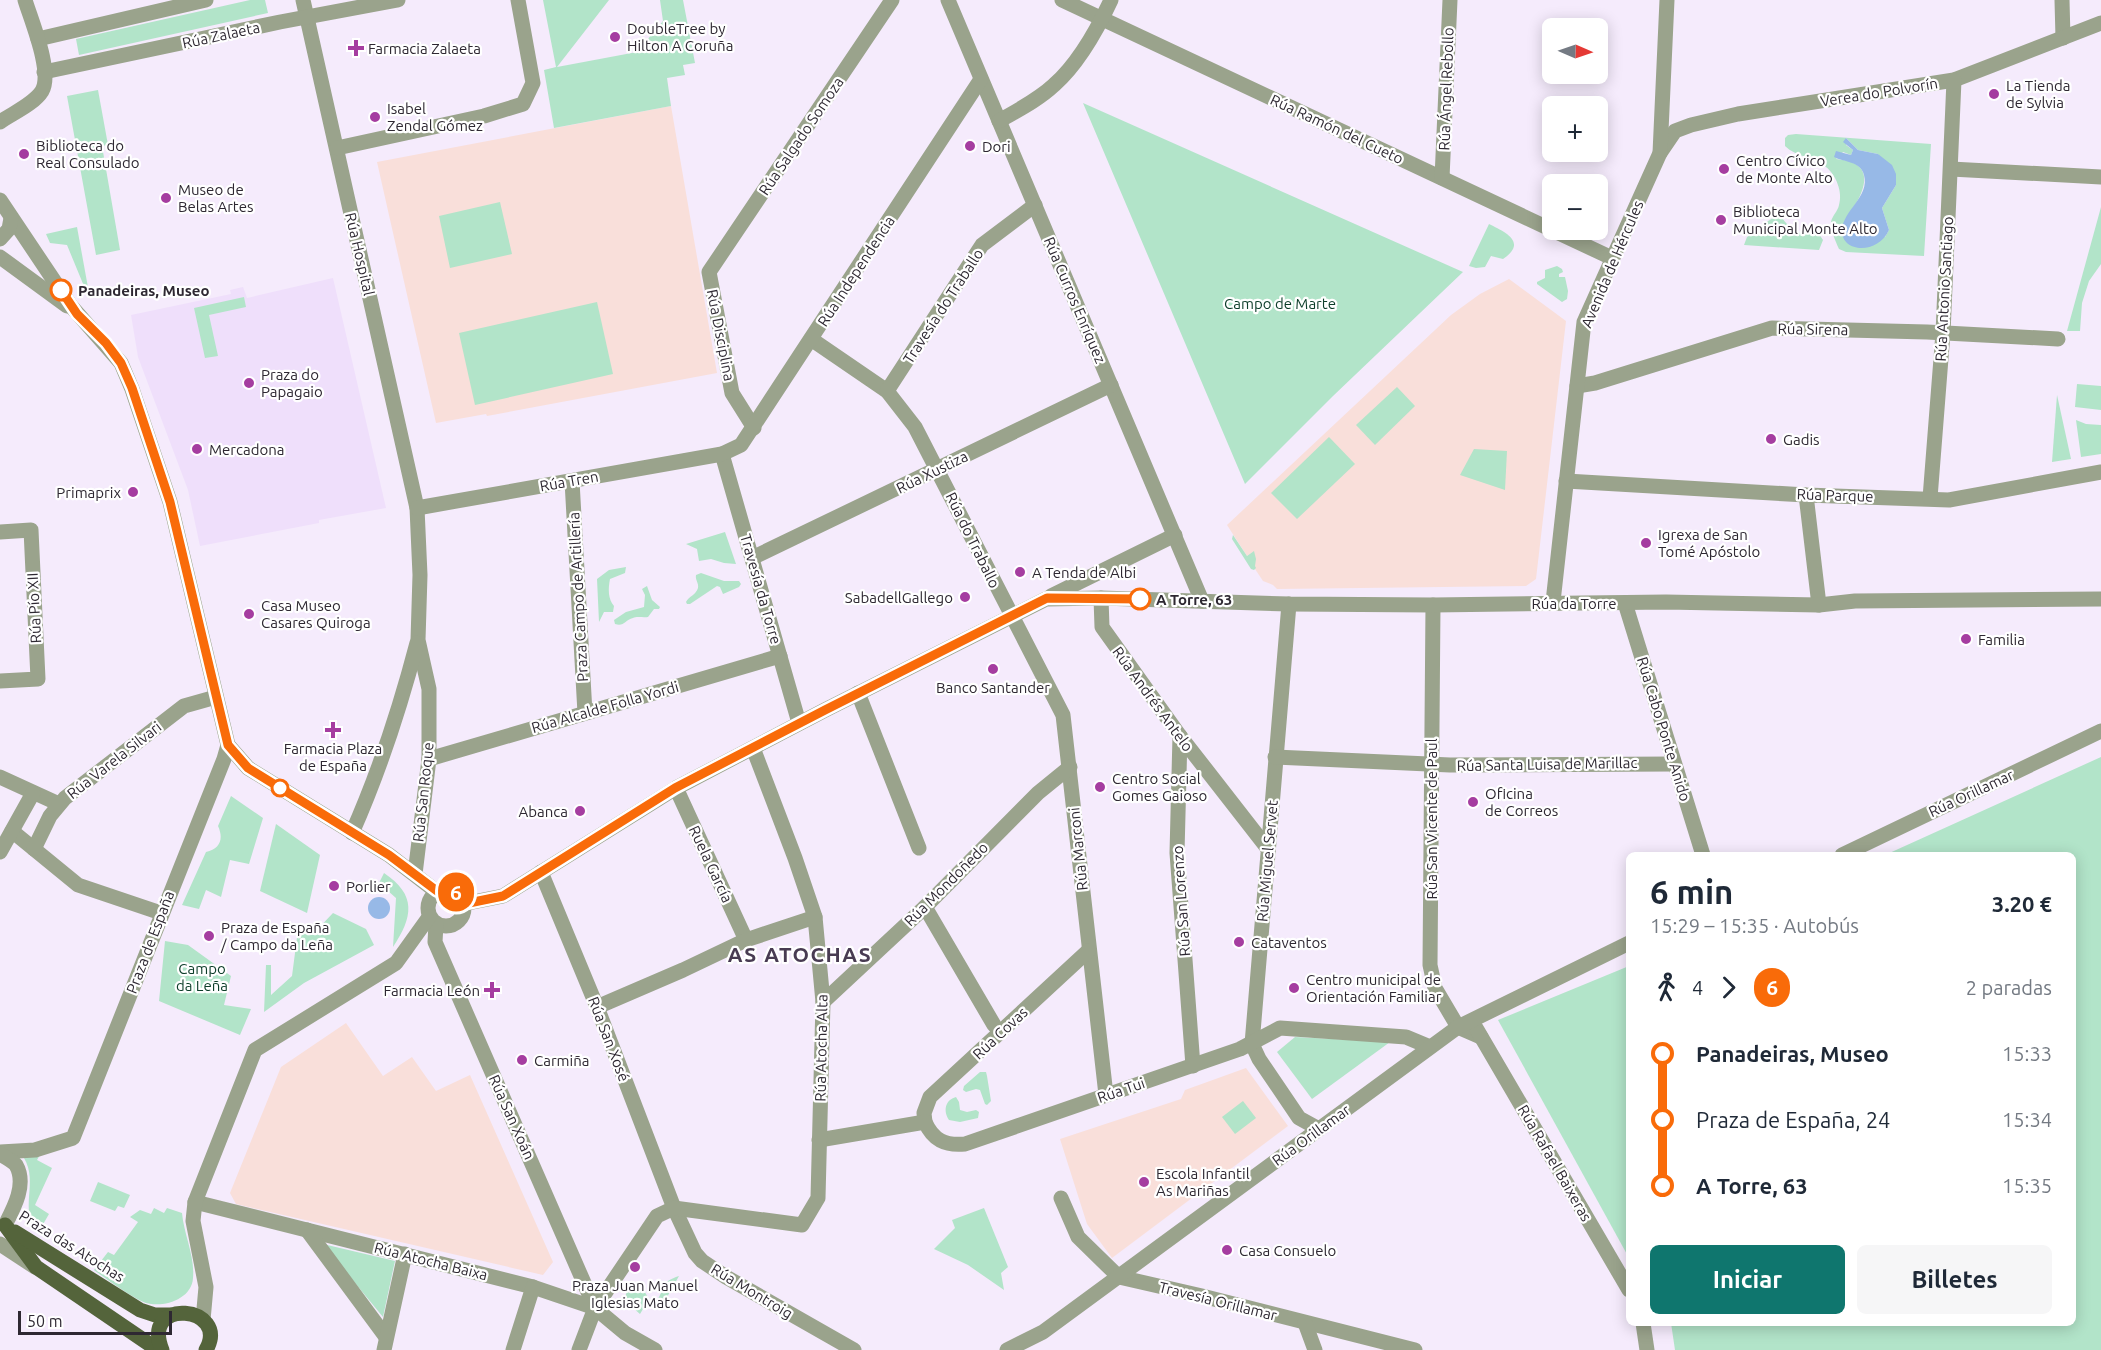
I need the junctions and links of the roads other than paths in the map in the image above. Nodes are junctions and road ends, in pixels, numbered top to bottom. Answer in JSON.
{"nodes":[{"id":1,"x":25,"y":0,"type":"edge"},
{"id":2,"x":206,"y":0,"type":"edge"},
{"id":3,"x":303,"y":0,"type":"edge"},
{"id":4,"x":398,"y":0,"type":"edge"},
{"id":5,"x":518,"y":0,"type":"edge"},
{"id":6,"x":892,"y":0,"type":"edge"},
{"id":7,"x":948,"y":0,"type":"edge"},
{"id":8,"x":1062,"y":0,"type":"edge"},
{"id":9,"x":1111,"y":0,"type":"edge"},
{"id":10,"x":1450,"y":0,"type":"edge"},
{"id":11,"x":1667,"y":0,"type":"edge"},
{"id":12,"x":2062,"y":0,"type":"edge"},
{"id":13,"x":307,"y":18,"type":"junction"},
{"id":14,"x":1102,"y":19,"type":"junction"},
{"id":15,"x":2101,"y":22,"type":"edge"},
{"id":16,"x":2063,"y":38,"type":"junction"},
{"id":17,"x":38,"y":39,"type":"junction"},
{"id":18,"x":44,"y":72,"type":"junction"},
{"id":19,"x":981,"y":79,"type":"junction"},
{"id":20,"x":1954,"y":80,"type":"junction"},
{"id":21,"x":999,"y":121,"type":"junction"},
{"id":22,"x":0,"y":122,"type":"edge"},
{"id":23,"x":337,"y":148,"type":"junction"},
{"id":24,"x":1660,"y":153,"type":"junction"},
{"id":25,"x":1951,"y":169,"type":"junction"},
{"id":26,"x":2101,"y":177,"type":"edge"},
{"id":27,"x":1442,"y":178,"type":"junction"},
{"id":28,"x":0,"y":201,"type":"edge"},
{"id":29,"x":1035,"y":205,"type":"junction"},
{"id":30,"x":12,"y":218,"type":"junction"},
{"id":31,"x":0,"y":239,"type":"edge"},
{"id":32,"x":0,"y":257,"type":"edge"},
{"id":33,"x":1612,"y":258,"type":"junction"},
{"id":34,"x":709,"y":272,"type":"joint"},
{"id":35,"x":77,"y":314,"type":"junction"},
{"id":36,"x":1942,"y":333,"type":"junction"},
{"id":37,"x":811,"y":339,"type":"junction"},
{"id":38,"x":2058,"y":339,"type":"dead end"},
{"id":39,"x":1111,"y":385,"type":"junction"},
{"id":40,"x":1577,"y":386,"type":"junction"},
{"id":41,"x":887,"y":391,"type":"junction"},
{"id":42,"x":754,"y":428,"type":"junction"},
{"id":43,"x":722,"y":454,"type":"junction"},
{"id":44,"x":937,"y":469,"type":"junction"},
{"id":45,"x":2101,"y":472,"type":"edge"},
{"id":46,"x":572,"y":481,"type":"junction"},
{"id":47,"x":1566,"y":481,"type":"junction"},
{"id":48,"x":1806,"y":495,"type":"junction"},
{"id":49,"x":1930,"y":498,"type":"junction"},
{"id":50,"x":417,"y":508,"type":"junction"},
{"id":51,"x":0,"y":532,"type":"edge"},
{"id":52,"x":1175,"y":536,"type":"junction"},
{"id":53,"x":752,"y":558,"type":"junction"},
{"id":54,"x":1047,"y":598,"type":"junction"},
{"id":55,"x":1101,"y":598,"type":"junction"},
{"id":56,"x":2101,"y":599,"type":"edge"},
{"id":57,"x":1202,"y":601,"type":"junction"},
{"id":58,"x":1553,"y":602,"type":"junction"},
{"id":59,"x":1625,"y":603,"type":"junction"},
{"id":60,"x":1289,"y":604,"type":"junction"},
{"id":61,"x":1433,"y":605,"type":"junction"},
{"id":62,"x":1819,"y":605,"type":"junction"},
{"id":63,"x":1011,"y":616,"type":"junction"},
{"id":64,"x":418,"y":640,"type":"junction"},
{"id":65,"x":780,"y":656,"type":"junction"},
{"id":66,"x":0,"y":681,"type":"edge"},
{"id":67,"x":858,"y":693,"type":"junction"},
{"id":68,"x":216,"y":697,"type":"junction"},
{"id":69,"x":585,"y":713,"type":"junction"},
{"id":70,"x":799,"y":723,"type":"junction"},
{"id":71,"x":2101,"y":731,"type":"edge"},
{"id":72,"x":1180,"y":736,"type":"junction"},
{"id":73,"x":228,"y":745,"type":"junction"},
{"id":74,"x":753,"y":748,"type":"junction"},
{"id":75,"x":1275,"y":757,"type":"junction"},
{"id":76,"x":429,"y":759,"type":"junction"},
{"id":77,"x":1674,"y":764,"type":"junction"},
{"id":78,"x":1431,"y":765,"type":"junction"},
{"id":79,"x":1070,"y":767,"type":"junction"},
{"id":80,"x":0,"y":777,"type":"edge"},
{"id":81,"x":675,"y":788,"type":"junction"},
{"id":82,"x":33,"y":793,"type":"junction"},
{"id":83,"x":59,"y":804,"type":"junction"},
{"id":84,"x":12,"y":831,"type":"junction"},
{"id":85,"x":352,"y":832,"type":"junction"},
{"id":86,"x":919,"y":848,"type":"dead end"},
{"id":87,"x":34,"y":849,"type":"junction"},
{"id":88,"x":1268,"y":849,"type":"junction"},
{"id":89,"x":0,"y":852,"type":"edge"},
{"id":90,"x":1701,"y":852,"type":"edge"},
{"id":91,"x":1848,"y":852,"type":"edge"},
{"id":92,"x":541,"y":872,"type":"junction"},
{"id":93,"x":415,"y":874,"type":"junction"},
{"id":94,"x":437,"y":891,"type":"junction"},
{"id":95,"x":464,"y":904,"type":"junction"},
{"id":96,"x":925,"y":907,"type":"junction"},
{"id":97,"x":161,"y":913,"type":"junction"},
{"id":98,"x":815,"y":916,"type":"junction"},
{"id":99,"x":433,"y":921,"type":"junction"},
{"id":100,"x":746,"y":939,"type":"junction"},
{"id":101,"x":1626,"y":945,"type":"edge"},
{"id":102,"x":1088,"y":951,"type":"junction"},
{"id":103,"x":823,"y":1002,"type":"junction"},
{"id":104,"x":597,"y":1007,"type":"junction"},
{"id":105,"x":1465,"y":1024,"type":"junction"},
{"id":106,"x":994,"y":1025,"type":"dead end"},
{"id":107,"x":1252,"y":1044,"type":"junction"},
{"id":108,"x":1430,"y":1047,"type":"junction"},
{"id":109,"x":1193,"y":1066,"type":"junction"},
{"id":110,"x":1106,"y":1095,"type":"junction"},
{"id":111,"x":925,"y":1122,"type":"junction"},
{"id":112,"x":1319,"y":1129,"type":"junction"},
{"id":113,"x":819,"y":1140,"type":"junction"},
{"id":114,"x":0,"y":1153,"type":"edge"},
{"id":115,"x":1061,"y":1198,"type":"dead end"},
{"id":116,"x":195,"y":1202,"type":"junction"},
{"id":117,"x":674,"y":1208,"type":"junction"},
{"id":118,"x":2,"y":1223,"type":"edge"},
{"id":119,"x":308,"y":1230,"type":"junction"},
{"id":120,"x":0,"y":1244,"type":"edge"},
{"id":121,"x":405,"y":1254,"type":"junction"},
{"id":122,"x":36,"y":1268,"type":"junction"},
{"id":123,"x":1119,"y":1277,"type":"junction"},
{"id":124,"x":1626,"y":1285,"type":"edge"},
{"id":125,"x":533,"y":1287,"type":"junction"},
{"id":126,"x":595,"y":1308,"type":"junction"},
{"id":127,"x":171,"y":1315,"type":"junction"},
{"id":128,"x":203,"y":1320,"type":"junction"},
{"id":129,"x":1305,"y":1323,"type":"junction"},
{"id":130,"x":1644,"y":1326,"type":"edge"},
{"id":131,"x":385,"y":1343,"type":"edge"},
{"id":132,"x":208,"y":1346,"type":"edge"},
{"id":133,"x":160,"y":1350,"type":"edge"},
{"id":134,"x":513,"y":1350,"type":"edge"},
{"id":135,"x":579,"y":1350,"type":"edge"},
{"id":136,"x":655,"y":1350,"type":"edge"},
{"id":137,"x":854,"y":1350,"type":"edge"},
{"id":138,"x":1007,"y":1350,"type":"edge"},
{"id":139,"x":1315,"y":1350,"type":"edge"},
{"id":140,"x":1415,"y":1350,"type":"edge"},
{"id":141,"x":1647,"y":1350,"type":"edge"}],
"edges":[{"from":1,"to":17,"type":"street"},
{"from":2,"to":17,"type":"street"},
{"from":3,"to":13,"type":"street","name":"Rúa Hospital"},
{"from":4,"to":13,"type":"street","name":"Rúa Zalaeta"},
{"from":5,"to":23,"type":"street"},
{"from":6,"to":34,"type":"street","name":"Rúa Salgado Somoza"},
{"from":7,"to":19,"type":"street","name":"Rúa Curros Enríquez"},
{"from":8,"to":14,"type":"street","name":"Rúa Ramón del Cueto"},
{"from":9,"to":14,"type":"street"},
{"from":10,"to":27,"type":"street","name":"Rúa Ángel Rebollo"},
{"from":11,"to":24,"type":"street","name":"Avenida de Hércules"},
{"from":12,"to":16,"type":"street"},
{"from":13,"to":18,"type":"street","name":"Rúa Zalaeta"},
{"from":13,"to":23,"type":"street","name":"Rúa Hospital"},
{"from":14,"to":21,"type":"street"},
{"from":14,"to":27,"type":"street","name":"Rúa Ramón del Cueto"},
{"from":15,"to":16,"type":"street","name":"Verea do Polvorín"},
{"from":16,"to":20,"type":"street","name":"Verea do Polvorín"},
{"from":17,"to":18,"type":"street"},
{"from":18,"to":22,"type":"street"},
{"from":19,"to":21,"type":"street","name":"Rúa Curros Enríquez"},
{"from":19,"to":37,"type":"street","name":"Rúa Independencia"},
{"from":20,"to":24,"type":"street","name":"Verea do Polvorín"},
{"from":20,"to":25,"type":"street","name":"Rúa Antonio Santiago"},
{"from":21,"to":29,"type":"street","name":"Rúa Curros Enríquez"},
{"from":23,"to":50,"type":"street","name":"Rúa Hospital"},
{"from":24,"to":33,"type":"street","name":"Avenida de Hércules"},
{"from":25,"to":26,"type":"street"},
{"from":25,"to":36,"type":"street","name":"Rúa Antonio Santiago"},
{"from":27,"to":33,"type":"street","name":"Rúa Ramón del Cueto"},
{"from":28,"to":30,"type":"street"},
{"from":29,"to":39,"type":"street","name":"Rúa Curros Enríquez"},
{"from":29,"to":41,"type":"street","name":"Travesía do Traballo"},
{"from":30,"to":31,"type":"street"},
{"from":30,"to":35,"type":"street"},
{"from":32,"to":35,"type":"street"},
{"from":33,"to":40,"type":"street","name":"Avenida de Hércules"},
{"from":34,"to":42,"type":"street","name":"Rúa Disciplina"},
{"from":35,"to":68,"type":"street"},
{"from":36,"to":38,"type":"street","name":"Rúa Sirena"},
{"from":36,"to":40,"type":"street","name":"Rúa Sirena"},
{"from":36,"to":49,"type":"street","name":"Rúa Antonio Santiago"},
{"from":37,"to":41,"type":"street","name":"Rúa do Traballo"},
{"from":37,"to":42,"type":"street","name":"Rúa Independencia"},
{"from":39,"to":44,"type":"street","name":"Rúa Xustiza"},
{"from":39,"to":52,"type":"street","name":"Rúa Curros Enríquez"},
{"from":40,"to":47,"type":"street","name":"Avenida de Hércules"},
{"from":41,"to":44,"type":"street","name":"Rúa do Traballo"},
{"from":42,"to":43,"type":"street","name":"Rúa Independencia"},
{"from":43,"to":46,"type":"street","name":"Rúa Tren"},
{"from":43,"to":53,"type":"street","name":"Travesía da Torre"},
{"from":44,"to":53,"type":"street","name":"Rúa Xustiza"},
{"from":44,"to":63,"type":"street","name":"Rúa do Traballo"},
{"from":45,"to":49,"type":"street","name":"Rúa Parque"},
{"from":46,"to":50,"type":"street","name":"Rúa Tren"},
{"from":46,"to":69,"type":"street","name":"Praza Campo de Artillería"},
{"from":47,"to":48,"type":"street","name":"Rúa Parque"},
{"from":47,"to":58,"type":"street","name":"Avenida de Hércules"},
{"from":48,"to":49,"type":"street","name":"Rúa Parque"},
{"from":48,"to":62,"type":"street"},
{"from":50,"to":64,"type":"street","name":"Rúa San Roque"},
{"from":51,"to":66,"type":"street","name":"Rúa Pío XII"},
{"from":52,"to":54,"type":"street","name":"Rúa da Torre"},
{"from":52,"to":57,"type":"street","name":"Rúa Curros Enríquez"},
{"from":53,"to":65,"type":"street","name":"Travesía da Torre"},
{"from":54,"to":55,"type":"street","name":"Rúa da Torre"},
{"from":54,"to":63,"type":"street","name":"Rúa da Torre"},
{"from":55,"to":57,"type":"street","name":"Rúa da Torre"},
{"from":55,"to":72,"type":"street","name":"Rúa Andrés Antelo"},
{"from":56,"to":62,"type":"street","name":"Rúa da Torre"},
{"from":57,"to":60,"type":"street","name":"Rúa da Torre"},
{"from":58,"to":59,"type":"street","name":"Rúa da Torre"},
{"from":58,"to":61,"type":"street","name":"Rúa da Torre"},
{"from":59,"to":62,"type":"street","name":"Rúa da Torre"},
{"from":59,"to":77,"type":"street","name":"Rúa Cabo Ponte Anido"},
{"from":60,"to":61,"type":"street","name":"Rúa da Torre"},
{"from":60,"to":75,"type":"street","name":"Rúa Miguel Servet"},
{"from":61,"to":78,"type":"street","name":"Rúa San Vicente de Paul"},
{"from":63,"to":67,"type":"street","name":"Rúa da Torre"},
{"from":63,"to":79,"type":"street","name":"Rúa Marconi"},
{"from":64,"to":76,"type":"street","name":"Rúa San Roque"},
{"from":64,"to":85,"type":"street","name":"Rúa San Roque"},
{"from":65,"to":69,"type":"street","name":"Rúa Alcalde Folla Yordi"},
{"from":65,"to":70,"type":"street","name":"Travesía da Torre"},
{"from":67,"to":70,"type":"street","name":"Rúa da Torre"},
{"from":67,"to":86,"type":"street"},
{"from":68,"to":73,"type":"street"},
{"from":68,"to":83,"type":"street","name":"Rúa Varela Silvari"},
{"from":69,"to":76,"type":"street","name":"Rúa Alcalde Folla Yordi"},
{"from":70,"to":74,"type":"street","name":"Rúa da Torre"},
{"from":71,"to":91,"type":"street","name":"Rúa Orillamar"},
{"from":72,"to":88,"type":"street","name":"Rúa Andrés Antelo"},
{"from":72,"to":109,"type":"street","name":"Rúa San Lorenzo"},
{"from":73,"to":85,"type":"street"},
{"from":73,"to":97,"type":"street","name":"Praza de España"},
{"from":74,"to":81,"type":"street","name":"Rúa da Torre"},
{"from":74,"to":98,"type":"street","name":"Rúa Atocha Alta"},
{"from":75,"to":78,"type":"street","name":"Rúa Santa Luisa de Marillac"},
{"from":75,"to":88,"type":"street","name":"Rúa Miguel Servet"},
{"from":76,"to":93,"type":"street","name":"Rúa San Roque"},
{"from":77,"to":78,"type":"street","name":"Rúa Santa Luisa de Marillac"},
{"from":77,"to":90,"type":"street","name":"Rúa Cabo Ponte Anido"},
{"from":78,"to":105,"type":"street","name":"Rúa San Vicente de Paul"},
{"from":79,"to":96,"type":"street","name":"Rúa Mondoñedo"},
{"from":79,"to":102,"type":"street","name":"Rúa Marconi"},
{"from":80,"to":82,"type":"street"},
{"from":81,"to":92,"type":"street","name":"Rúa da Torre"},
{"from":81,"to":100,"type":"street","name":"Ruela García"},
{"from":82,"to":83,"type":"street"},
{"from":82,"to":84,"type":"street"},
{"from":83,"to":87,"type":"street","name":"Rúa Varela Silvari"},
{"from":84,"to":87,"type":"street"},
{"from":84,"to":89,"type":"street"},
{"from":85,"to":93,"type":"street"},
{"from":87,"to":97,"type":"street"},
{"from":88,"to":107,"type":"street","name":"Rúa Miguel Servet"},
{"from":92,"to":95,"type":"street","name":"Rúa da Torre"},
{"from":92,"to":104,"type":"street","name":"Rúa San Xosé"},
{"from":93,"to":94,"type":"street"},
{"from":94,"to":95,"type":"street"},
{"from":94,"to":99,"type":"street"},
{"from":95,"to":99,"type":"street"},
{"from":96,"to":103,"type":"street","name":"Rúa Mondoñedo"},
{"from":96,"to":106,"type":"street","name":"Rúa Covas"},
{"from":97,"to":114,"type":"street","name":"Praza de España"},
{"from":98,"to":100,"type":"street"},
{"from":98,"to":103,"type":"street","name":"Rúa Atocha Alta"},
{"from":99,"to":116,"type":"street"},
{"from":99,"to":126,"type":"street","name":"Rúa San Xoán"},
{"from":100,"to":104,"type":"street"},
{"from":101,"to":105,"type":"street","name":"Rúa Orillamar"},
{"from":102,"to":110,"type":"street","name":"Rúa Marconi"},
{"from":102,"to":111,"type":"street","name":"Rúa Covas"},
{"from":103,"to":113,"type":"street","name":"Rúa Atocha Alta"},
{"from":104,"to":117,"type":"street","name":"Rúa San Xosé"},
{"from":105,"to":108,"type":"street","name":"Rúa Orillamar"},
{"from":105,"to":124,"type":"street","name":"Rúa Rafael Baixeras"},
{"from":107,"to":108,"type":"street","name":"Rúa Tui"},
{"from":107,"to":109,"type":"street","name":"Rúa Tui"},
{"from":107,"to":112,"type":"street"},
{"from":108,"to":112,"type":"street","name":"Rúa Orillamar"},
{"from":109,"to":110,"type":"street","name":"Rúa Tui"},
{"from":110,"to":111,"type":"street","name":"Rúa Tui"},
{"from":111,"to":113,"type":"street"},
{"from":112,"to":123,"type":"street","name":"Rúa Orillamar"},
{"from":113,"to":117,"type":"street","name":"Rúa Atocha Alta"},
{"from":114,"to":118,"type":"street"},
{"from":115,"to":123,"type":"street"},
{"from":116,"to":119,"type":"street","name":"Rúa Atocha Baixa"},
{"from":116,"to":128,"type":"street"},
{"from":117,"to":126,"type":"street"},
{"from":117,"to":137,"type":"street","name":"Rúa Montroig"},
{"from":118,"to":122,"type":"main road","name":"Praza das Atochas"},
{"from":118,"to":127,"type":"main road","name":"Praza das Atochas"},
{"from":119,"to":121,"type":"street","name":"Rúa Atocha Baixa"},
{"from":119,"to":131,"type":"street"},
{"from":120,"to":122,"type":"street"},
{"from":121,"to":125,"type":"street","name":"Rúa Atocha Baixa"},
{"from":121,"to":131,"type":"street"},
{"from":122,"to":133,"type":"main road","name":"Praza das Atochas"},
{"from":123,"to":129,"type":"street","name":"Travesía Orillamar"},
{"from":123,"to":138,"type":"street","name":"Rúa Orillamar"},
{"from":125,"to":126,"type":"street","name":"Rúa Atocha Baixa"},
{"from":125,"to":134,"type":"street"},
{"from":126,"to":135,"type":"street"},
{"from":126,"to":136,"type":"street","name":"Rúa Atocha Baixa"},
{"from":127,"to":128,"type":"main road","name":"Praza das Atochas"},
{"from":127,"to":133,"type":"main road","name":"Praza das Atochas"},
{"from":128,"to":132,"type":"main road"},
{"from":129,"to":139,"type":"street"},
{"from":129,"to":140,"type":"street","name":"Travesía Orillamar"},
{"from":130,"to":141,"type":"street"}]}
